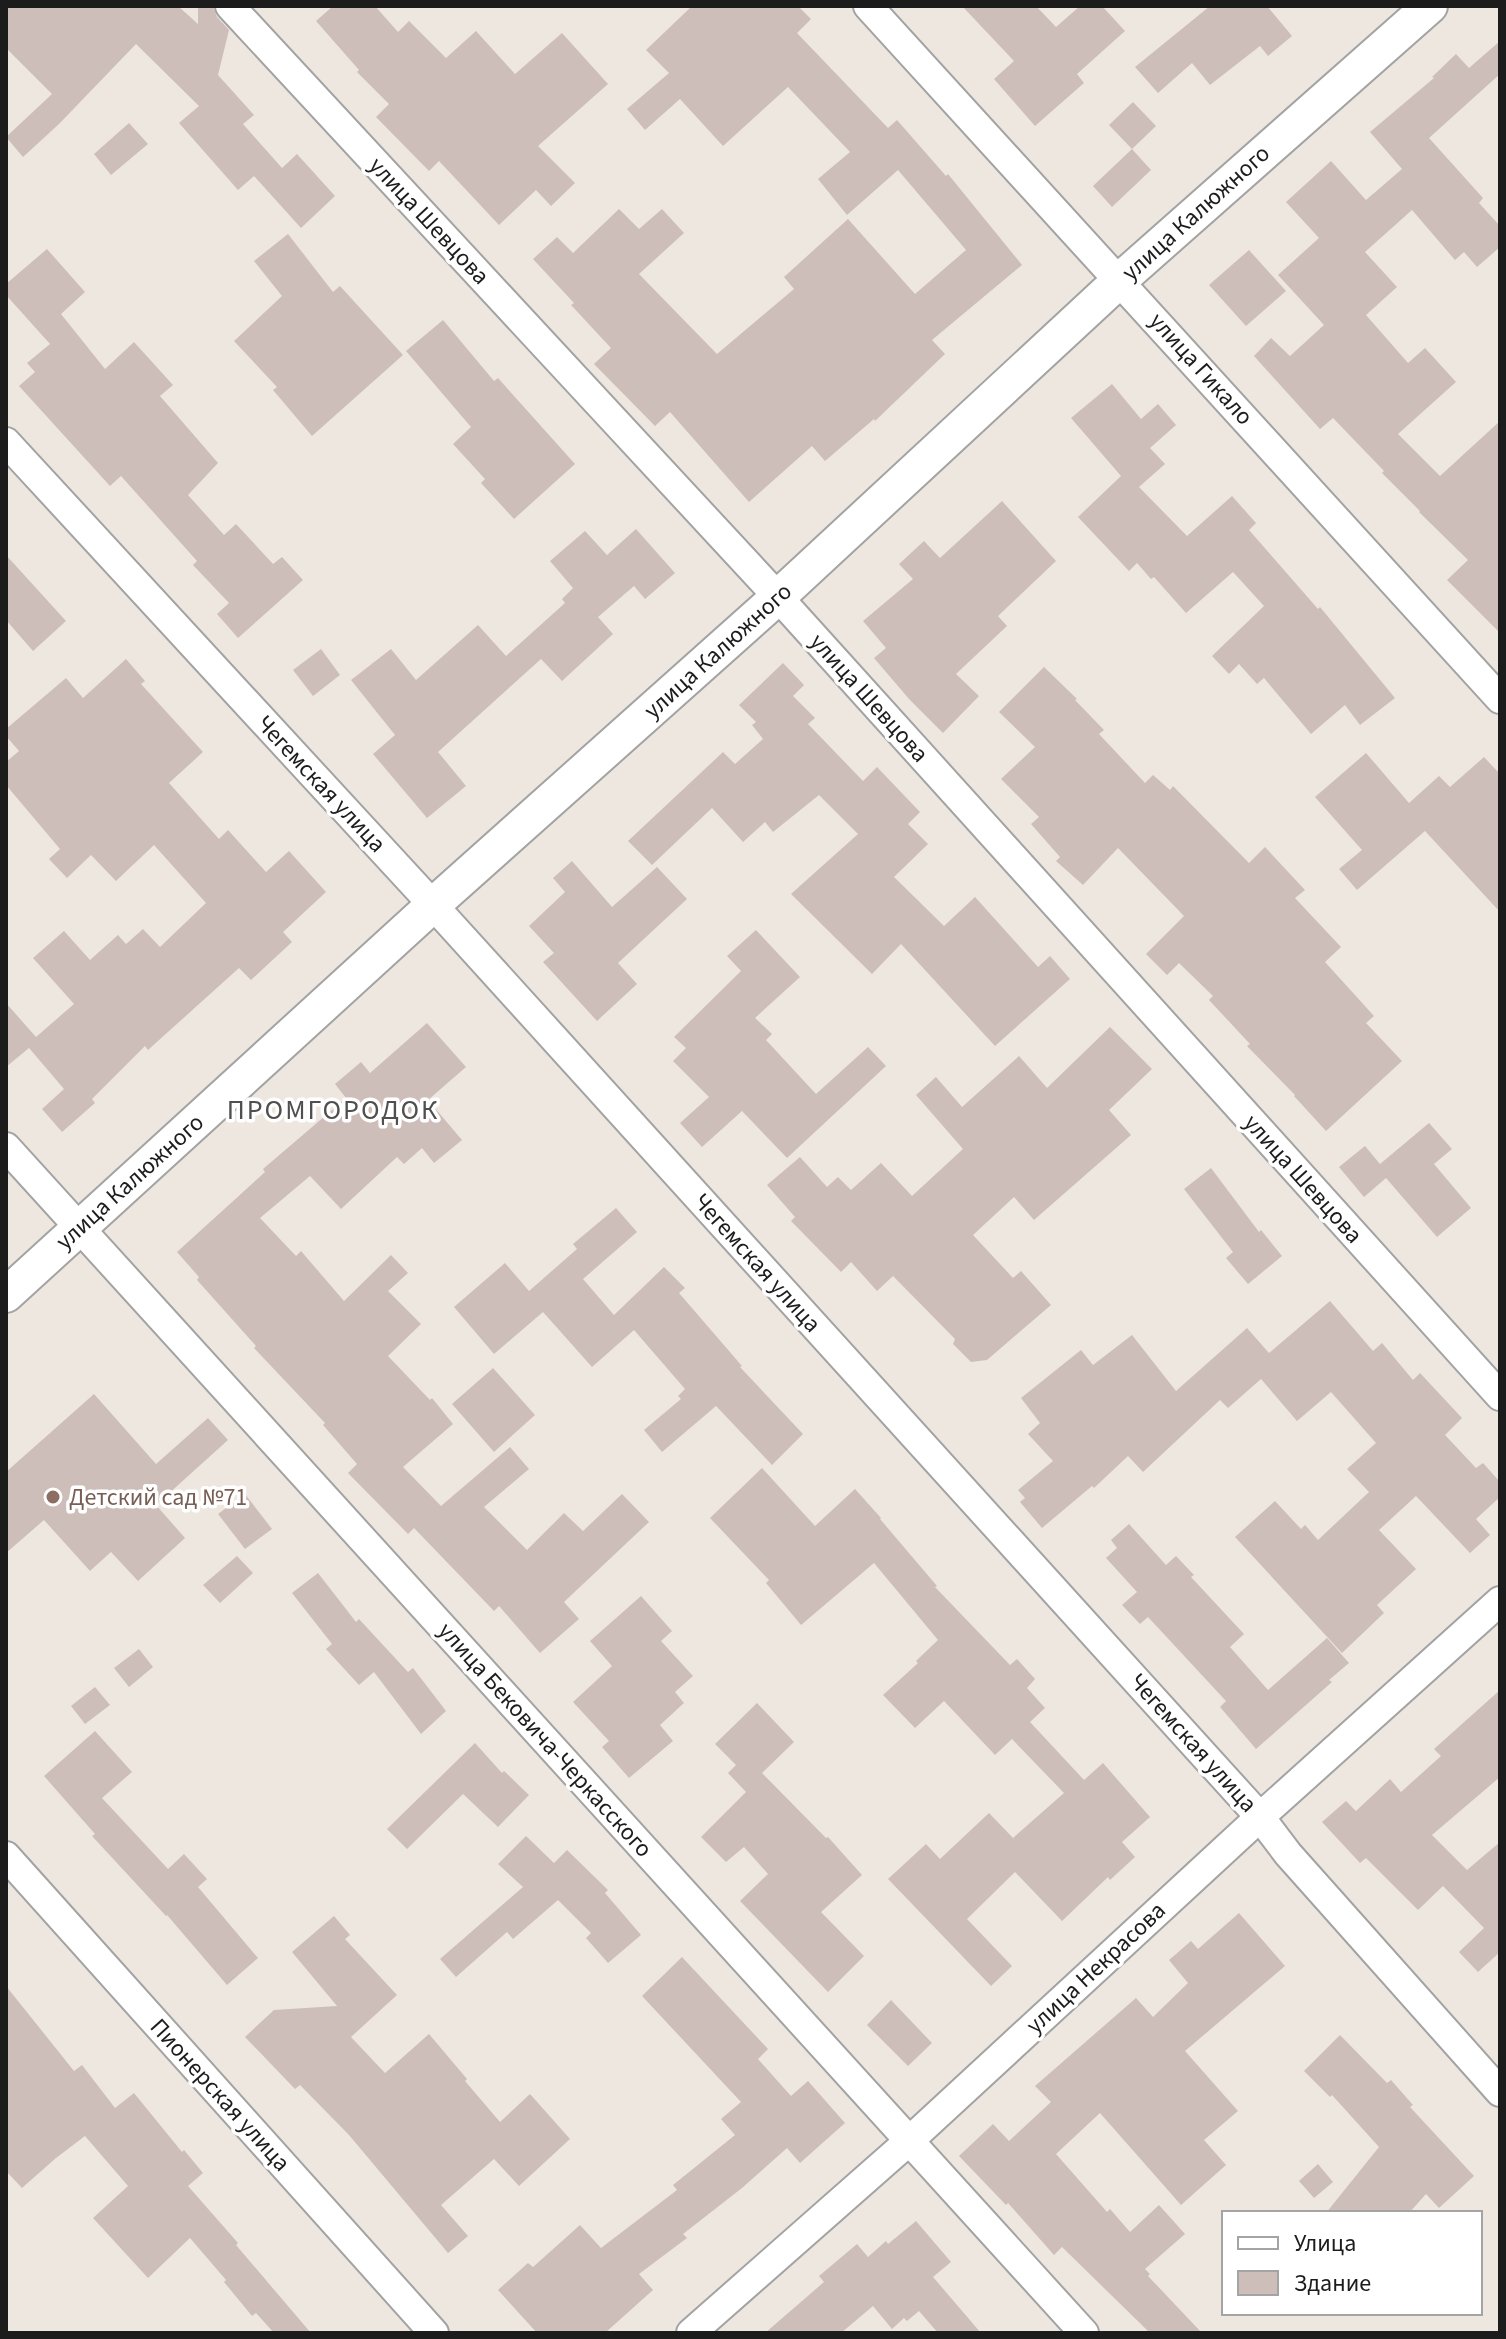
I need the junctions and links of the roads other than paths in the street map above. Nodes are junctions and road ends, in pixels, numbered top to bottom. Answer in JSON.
{"nodes":[{"id":1,"x":230,"y":6,"type":"edge"},
{"id":2,"x":868,"y":6,"type":"edge"},
{"id":3,"x":1430,"y":6,"type":"edge"},
{"id":4,"x":1120,"y":280,"type":"junction"},
{"id":5,"x":6,"y":442,"type":"edge"},
{"id":6,"x":778,"y":597,"type":"junction"},
{"id":7,"x":1500,"y":699,"type":"edge"},
{"id":8,"x":433,"y":905,"type":"junction"},
{"id":9,"x":6,"y":1147,"type":"edge"},
{"id":10,"x":80,"y":1227,"type":"junction"},
{"id":11,"x":6,"y":1295,"type":"edge"},
{"id":12,"x":1500,"y":1396,"type":"edge"},
{"id":13,"x":1500,"y":1601,"type":"edge"},
{"id":14,"x":1260,"y":1817,"type":"junction"},
{"id":15,"x":6,"y":1856,"type":"edge"},
{"id":16,"x":1500,"y":2092,"type":"edge"},
{"id":17,"x":909,"y":2141,"type":"junction"},
{"id":18,"x":434,"y":2333,"type":"edge"},
{"id":19,"x":691,"y":2333,"type":"edge"},
{"id":20,"x":1084,"y":2333,"type":"edge"}],
"edges":[{"from":1,"to":6,"type":"street","name":"улица Шевцова"},
{"from":2,"to":4,"type":"street","name":"улица Гикало"},
{"from":3,"to":4,"type":"street","name":"улица Калюжного"},
{"from":4,"to":6,"type":"street","name":"улица Калюжного"},
{"from":4,"to":7,"type":"street","name":"улица Гикало"},
{"from":5,"to":8,"type":"street","name":"Чегемская улица"},
{"from":6,"to":8,"type":"street","name":"улица Калюжного"},
{"from":6,"to":12,"type":"street","name":"улица Шевцова"},
{"from":8,"to":10,"type":"street","name":"улица Калюжного"},
{"from":8,"to":14,"type":"street","name":"Чегемская улица"},
{"from":9,"to":10,"type":"street","name":"улица Бековича-Черкасского"},
{"from":10,"to":11,"type":"street","name":"улица Калюжного"},
{"from":10,"to":17,"type":"street","name":"улица Бековича-Черкасского"},
{"from":13,"to":14,"type":"street","name":"улица Некрасова"},
{"from":14,"to":16,"type":"street","name":"Чегемская улица"},
{"from":14,"to":17,"type":"street","name":"улица Некрасова"},
{"from":15,"to":18,"type":"street","name":"Пионерская улица"},
{"from":17,"to":19,"type":"street","name":"улица Некрасова"},
{"from":17,"to":20,"type":"street","name":"улица Бековича-Черкасского"}]}
